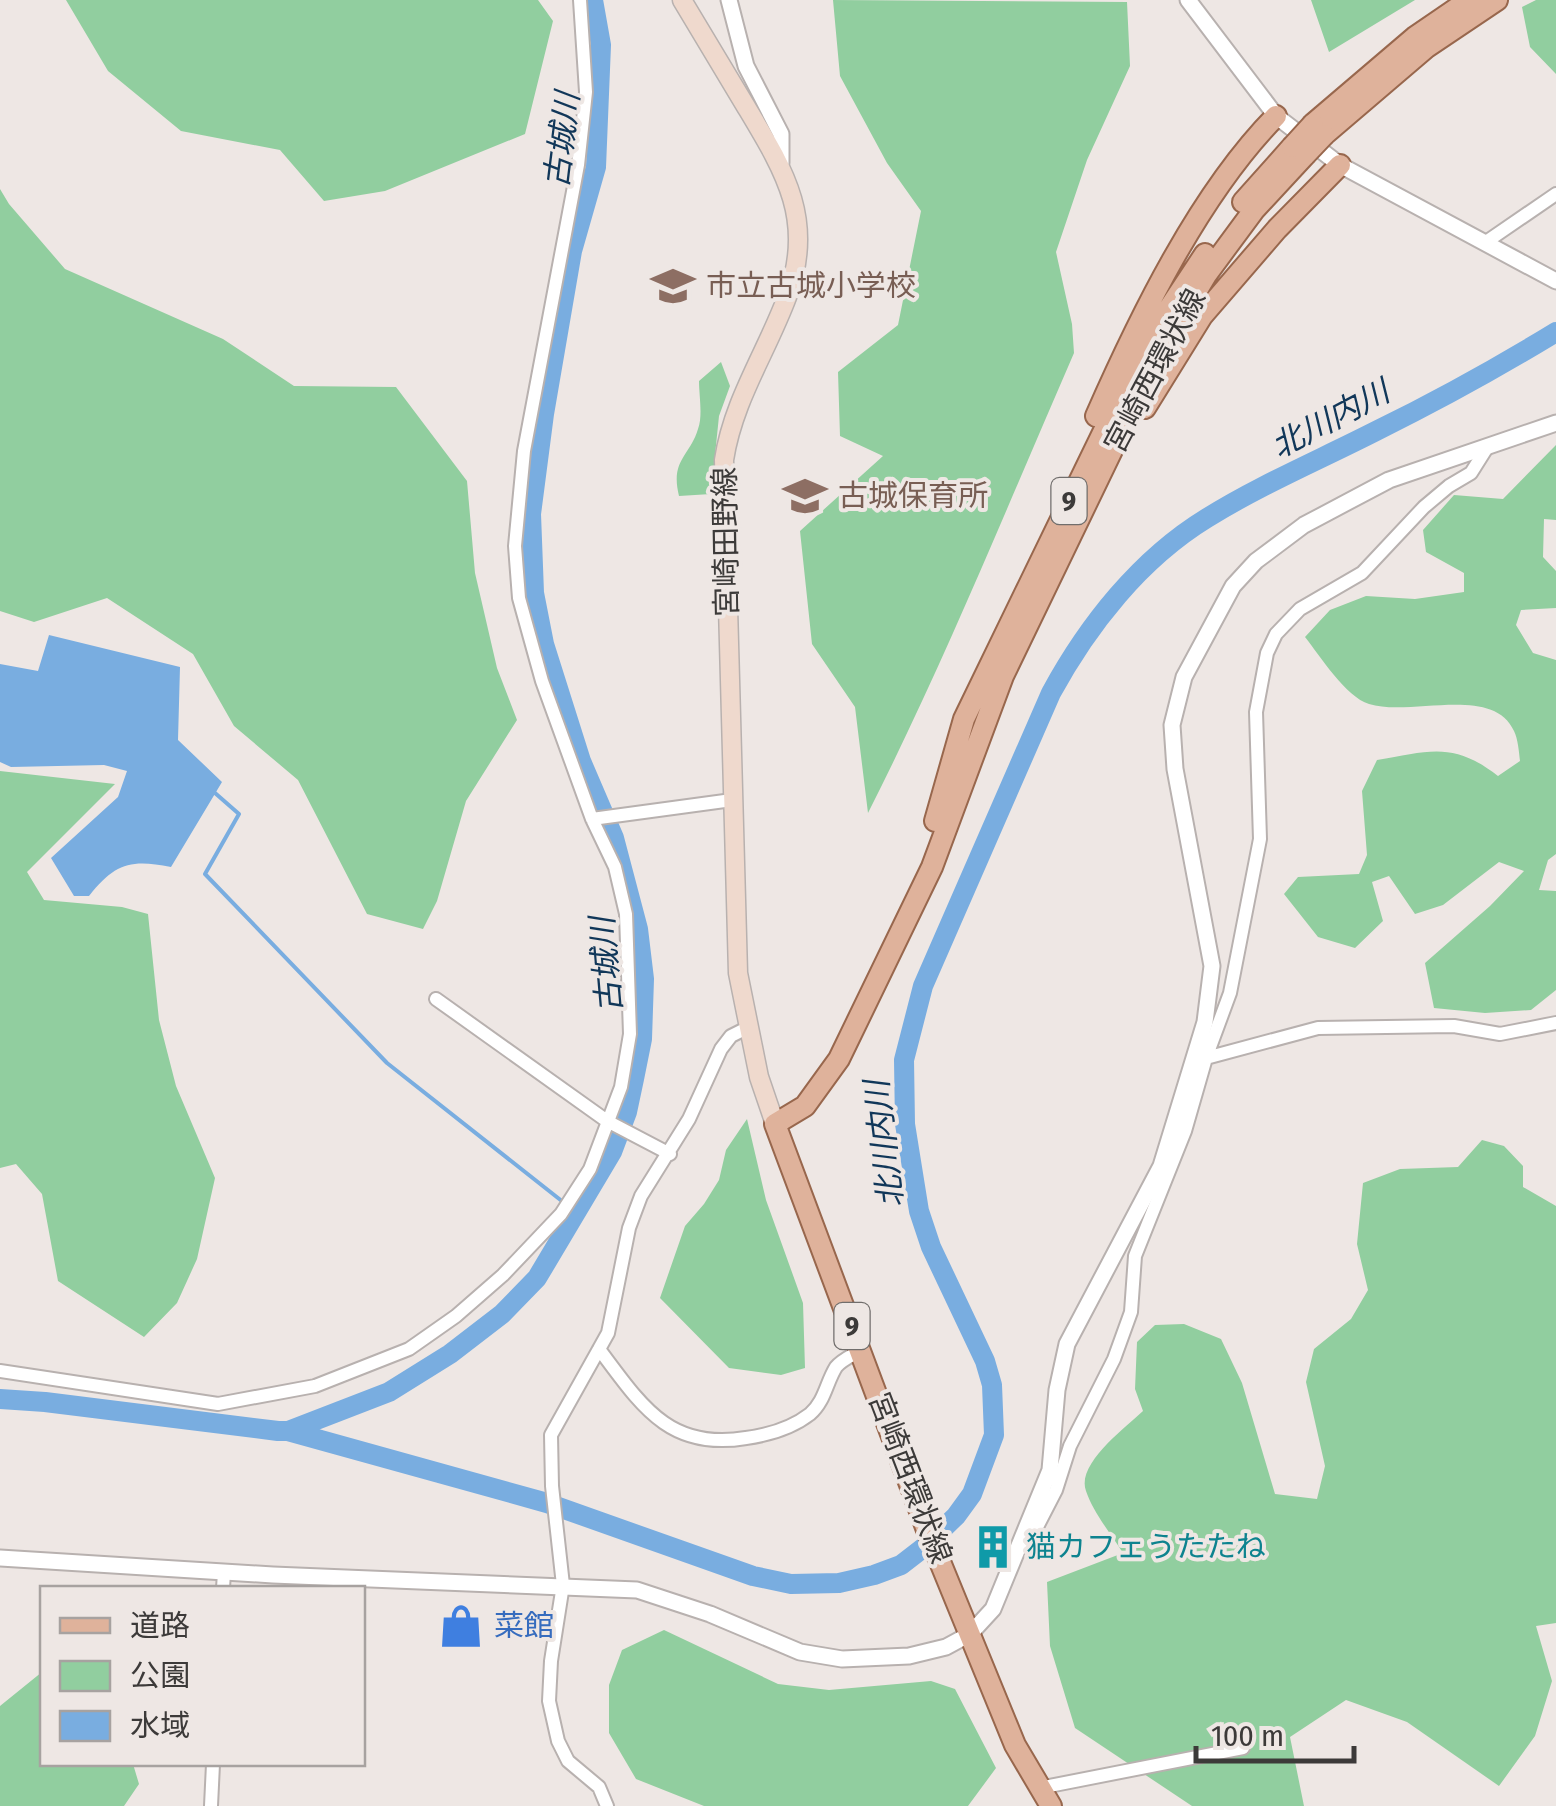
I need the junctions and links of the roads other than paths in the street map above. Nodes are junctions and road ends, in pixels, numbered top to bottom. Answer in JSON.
{"nodes":[{"id":1,"x":580,"y":0,"type":"edge"},
{"id":2,"x":682,"y":0,"type":"edge"},
{"id":3,"x":729,"y":0,"type":"edge"},
{"id":4,"x":1188,"y":0,"type":"edge"},
{"id":5,"x":1469,"y":0,"type":"edge"},
{"id":6,"x":1497,"y":0,"type":"edge"},
{"id":7,"x":1276,"y":116,"type":"junction"},
{"id":8,"x":1318,"y":130,"type":"junction"},
{"id":9,"x":1298,"y":151,"type":"junction"},
{"id":10,"x":780,"y":164,"type":"junction"},
{"id":11,"x":1340,"y":164,"type":"junction"},
{"id":12,"x":1556,"y":194,"type":"edge"},
{"id":13,"x":1486,"y":242,"type":"junction"},
{"id":14,"x":1556,"y":281,"type":"edge"},
{"id":15,"x":1556,"y":424,"type":"edge"},
{"id":16,"x":1120,"y":430,"type":"junction"},
{"id":17,"x":1488,"y":446,"type":"junction"},
{"id":18,"x":1083,"y":471,"type":"junction"},
{"id":19,"x":732,"y":800,"type":"junction"},
{"id":20,"x":592,"y":819,"type":"junction"},
{"id":21,"x":919,"y":892,"type":"junction"},
{"id":22,"x":436,"y":999,"type":"dead end"},
{"id":23,"x":1556,"y":1023,"type":"edge"},
{"id":24,"x":747,"y":1028,"type":"junction"},
{"id":25,"x":1206,"y":1058,"type":"junction"},
{"id":26,"x":607,"y":1121,"type":"junction"},
{"id":27,"x":774,"y":1124,"type":"junction"},
{"id":28,"x":670,"y":1154,"type":"junction"},
{"id":29,"x":600,"y":1350,"type":"junction"},
{"id":30,"x":860,"y":1350,"type":"junction"},
{"id":31,"x":0,"y":1371,"type":"edge"},
{"id":32,"x":1028,"y":1525,"type":"junction"},
{"id":33,"x":0,"y":1558,"type":"edge"},
{"id":34,"x":223,"y":1581,"type":"edge"},
{"id":35,"x":563,"y":1585,"type":"junction"},
{"id":36,"x":970,"y":1634,"type":"junction"},
{"id":37,"x":1242,"y":1748,"type":"dead end"},
{"id":38,"x":213,"y":1766,"type":"edge"},
{"id":39,"x":1045,"y":1797,"type":"edge"},
{"id":40,"x":211,"y":1806,"type":"edge"},
{"id":41,"x":607,"y":1806,"type":"edge"}],
"edges":[{"from":1,"to":20,"type":"street"},
{"from":2,"to":10,"type":"main road","name":"宮崎田野線"},
{"from":3,"to":10,"type":"street"},
{"from":4,"to":7,"type":"street"},
{"from":5,"to":8,"type":"main road","name":"宮崎西環状線","number":"9"},
{"from":6,"to":8,"type":"main road","name":"宮崎西環状線","number":"9"},
{"from":7,"to":11,"type":"street"},
{"from":7,"to":18,"type":"main road"},
{"from":8,"to":9,"type":"main road","name":"宮崎西環状線","number":"9","bridge":true},
{"from":9,"to":16,"type":"main road","name":"宮崎西環状線","number":"9"},
{"from":9,"to":18,"type":"main road","name":"宮崎西環状線","number":"9"},
{"from":10,"to":19,"type":"main road","name":"宮崎田野線"},
{"from":11,"to":13,"type":"street"},
{"from":11,"to":16,"type":"main road"},
{"from":12,"to":13,"type":"street"},
{"from":13,"to":14,"type":"street"},
{"from":15,"to":17,"type":"street"},
{"from":16,"to":21,"type":"main road","name":"宮崎西環状線","number":"9"},
{"from":17,"to":25,"type":"street"},
{"from":17,"to":32,"type":"street"},
{"from":18,"to":21,"type":"main road","name":"宮崎西環状線","number":"9"},
{"from":19,"to":20,"type":"street"},
{"from":19,"to":24,"type":"main road","name":"宮崎田野線"},
{"from":20,"to":26,"type":"street"},
{"from":21,"to":27,"type":"main road","name":"宮崎西環状線","number":"9"},
{"from":22,"to":26,"type":"street"},
{"from":23,"to":25,"type":"street"},
{"from":24,"to":27,"type":"main road","name":"宮崎田野線"},
{"from":24,"to":28,"type":"street"},
{"from":25,"to":32,"type":"street"},
{"from":26,"to":28,"type":"street"},
{"from":26,"to":31,"type":"street"},
{"from":27,"to":30,"type":"main road","name":"宮崎西環状線","number":"9"},
{"from":28,"to":29,"type":"street"},
{"from":29,"to":30,"type":"street"},
{"from":29,"to":35,"type":"street"},
{"from":30,"to":36,"type":"main road","name":"宮崎西環状線","number":"9"},
{"from":32,"to":36,"type":"street"},
{"from":33,"to":34,"type":"street"},
{"from":34,"to":35,"type":"street"},
{"from":35,"to":36,"type":"street"},
{"from":35,"to":41,"type":"street"},
{"from":36,"to":39,"type":"main road","name":"宮崎西環状線","number":"9"},
{"from":37,"to":39,"type":"street"},
{"from":38,"to":40,"type":"street"}]}
